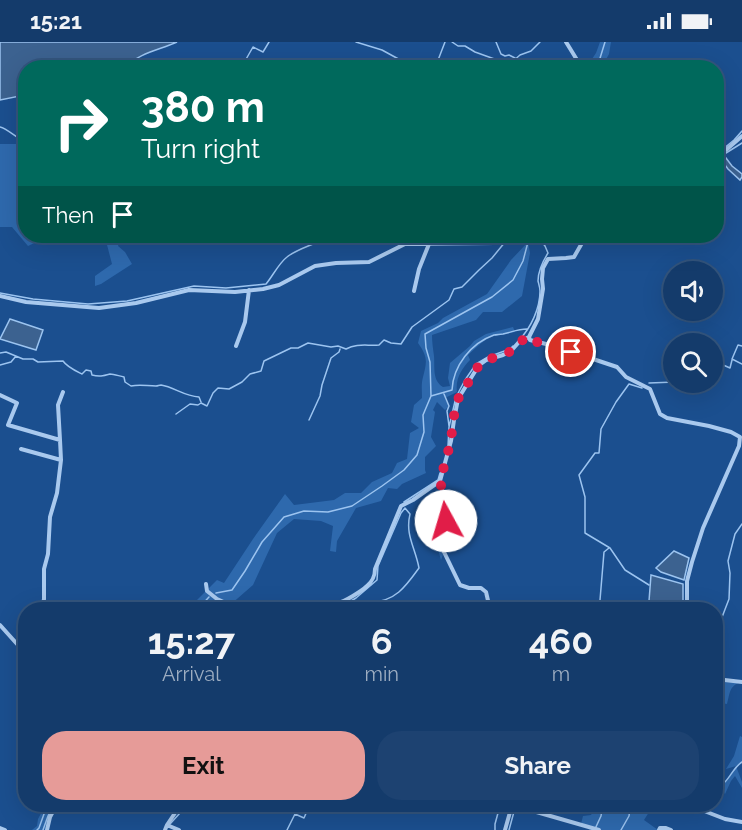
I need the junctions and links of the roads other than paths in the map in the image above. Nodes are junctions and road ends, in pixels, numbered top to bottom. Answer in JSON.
{"nodes":[{"id":1,"x":566,"y":42,"type":"edge"},
{"id":2,"x":577,"y":60,"type":"edge"},
{"id":3,"x":742,"y":136,"type":"edge"},
{"id":4,"x":724,"y":150,"type":"edge"},
{"id":5,"x":494,"y":243,"type":"edge"},
{"id":6,"x":582,"y":243,"type":"edge"},
{"id":7,"x":429,"y":244,"type":"junction"},
{"id":8,"x":249,"y":290,"type":"junction"},
{"id":9,"x":414,"y":291,"type":"dead end"},
{"id":10,"x":0,"y":296,"type":"edge"},
{"id":11,"x":529,"y":337,"type":"junction"},
{"id":12,"x":236,"y":346,"type":"dead end"},
{"id":13,"x":63,"y":392,"type":"dead end"},
{"id":14,"x":0,"y":395,"type":"edge"},
{"id":15,"x":60,"y":440,"type":"junction"},
{"id":16,"x":21,"y":449,"type":"dead end"},
{"id":17,"x":61,"y":460,"type":"junction"},
{"id":18,"x":440,"y":481,"type":"junction"},
{"id":19,"x":206,"y":584,"type":"dead end"},
{"id":20,"x":44,"y":602,"type":"edge"},
{"id":21,"x":224,"y":602,"type":"edge"},
{"id":22,"x":342,"y":602,"type":"edge"},
{"id":23,"x":488,"y":602,"type":"edge"},
{"id":24,"x":687,"y":602,"type":"edge"},
{"id":25,"x":0,"y":625,"type":"edge"},
{"id":26,"x":18,"y":645,"type":"edge"},
{"id":27,"x":723,"y":680,"type":"edge"},
{"id":28,"x":742,"y":682,"type":"edge"},
{"id":29,"x":53,"y":812,"type":"edge"},
{"id":30,"x":176,"y":812,"type":"edge"},
{"id":31,"x":510,"y":812,"type":"edge"},
{"id":32,"x":539,"y":812,"type":"edge"},
{"id":33,"x":707,"y":812,"type":"edge"},
{"id":34,"x":742,"y":822,"type":"edge"},
{"id":35,"x":166,"y":827,"type":"edge"},
{"id":36,"x":0,"y":828,"type":"edge"},
{"id":37,"x":5,"y":830,"type":"edge"},
{"id":38,"x":46,"y":830,"type":"edge"},
{"id":39,"x":179,"y":830,"type":"edge"},
{"id":40,"x":505,"y":830,"type":"edge"},
{"id":41,"x":599,"y":830,"type":"edge"},
{"id":42,"x":659,"y":830,"type":"edge"},
{"id":43,"x":671,"y":830,"type":"edge"}],
"edges":[{"from":1,"to":2,"type":"street"},
{"from":3,"to":4,"type":"street"},
{"from":5,"to":7,"type":"street"},
{"from":6,"to":11,"type":"street"},
{"from":7,"to":8,"type":"street"},
{"from":7,"to":9,"type":"street"},
{"from":8,"to":10,"type":"street"},
{"from":8,"to":12,"type":"street"},
{"from":11,"to":18,"type":"street"},
{"from":11,"to":24,"type":"street"},
{"from":13,"to":15,"type":"street"},
{"from":14,"to":15,"type":"street"},
{"from":15,"to":17,"type":"street"},
{"from":16,"to":17,"type":"street"},
{"from":17,"to":20,"type":"street"},
{"from":18,"to":22,"type":"street"},
{"from":18,"to":23,"type":"street"},
{"from":19,"to":21,"type":"street"},
{"from":25,"to":26,"type":"street"},
{"from":27,"to":28,"type":"street"},
{"from":29,"to":38,"type":"street"},
{"from":30,"to":35,"type":"street"},
{"from":31,"to":40,"type":"street"},
{"from":32,"to":41,"type":"street"},
{"from":33,"to":34,"type":"street"},
{"from":35,"to":39,"type":"street"},
{"from":36,"to":37,"type":"street"},
{"from":42,"to":43,"type":"street"}]}
